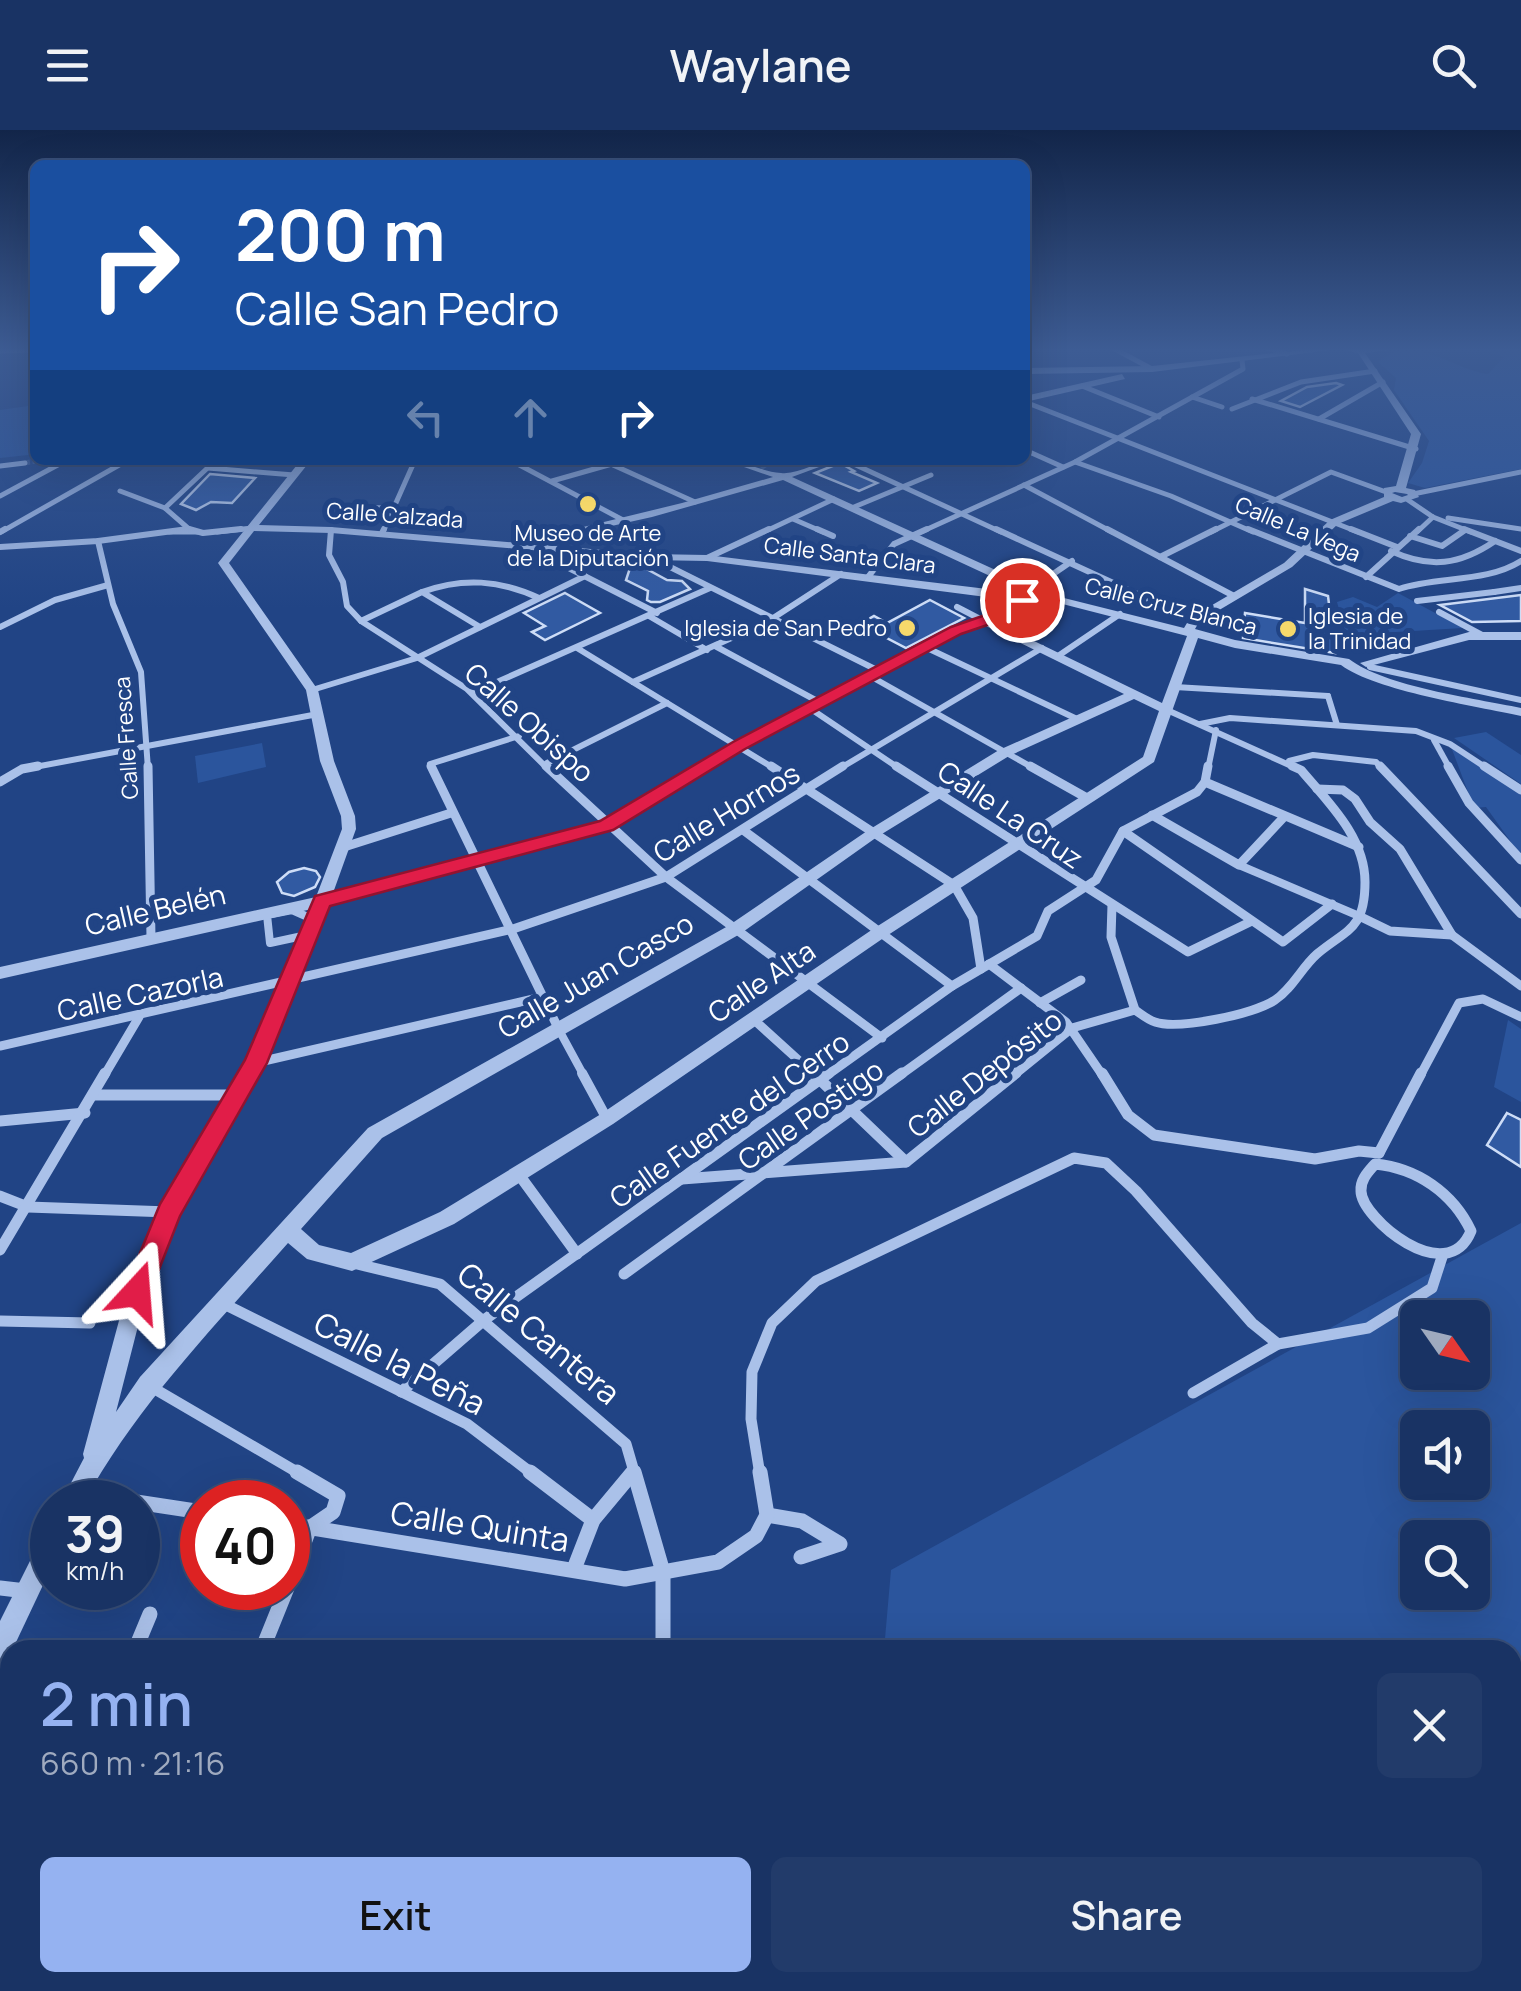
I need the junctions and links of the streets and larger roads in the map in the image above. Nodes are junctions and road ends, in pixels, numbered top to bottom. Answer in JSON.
{"nodes":[{"id":1,"x":1104,"y":435,"type":"edge"},
{"id":2,"x":1126,"y":435,"type":"edge"},
{"id":3,"x":1370,"y":435,"type":"edge"},
{"id":4,"x":1416,"y":435,"type":"edge"},
{"id":5,"x":1116,"y":440,"type":"junction"},
{"id":6,"x":1416,"y":449,"type":"junction"},
{"id":7,"x":1030,"y":452,"type":"edge"},
{"id":8,"x":1076,"y":462,"type":"junction"},
{"id":9,"x":25,"y":463,"type":"tunnel mouth"},
{"id":10,"x":58,"y":465,"type":"edge"},
{"id":11,"x":119,"y":465,"type":"edge"},
{"id":12,"x":211,"y":465,"type":"edge"},
{"id":13,"x":302,"y":465,"type":"edge"},
{"id":14,"x":414,"y":465,"type":"edge"},
{"id":15,"x":520,"y":465,"type":"edge"},
{"id":16,"x":745,"y":465,"type":"edge"},
{"id":17,"x":820,"y":465,"type":"edge"},
{"id":18,"x":856,"y":465,"type":"edge"},
{"id":19,"x":0,"y":466,"type":"edge"},
{"id":20,"x":613,"y":466,"type":"joint"},
{"id":21,"x":1063,"y":466,"type":"junction"},
{"id":22,"x":208,"y":468,"type":"junction"},
{"id":23,"x":1521,"y":472,"type":"edge"},
{"id":24,"x":294,"y":474,"type":"junction"},
{"id":25,"x":931,"y":475,"type":"dead end"},
{"id":26,"x":786,"y":478,"type":"junction"},
{"id":27,"x":552,"y":481,"type":"junction"},
{"id":28,"x":1024,"y":485,"type":"junction"},
{"id":29,"x":901,"y":488,"type":"junction"},
{"id":30,"x":120,"y":491,"type":"dead end"},
{"id":31,"x":1393,"y":493,"type":"junction"},
{"id":32,"x":0,"y":496,"type":"edge"},
{"id":33,"x":1411,"y":497,"type":"junction"},
{"id":34,"x":834,"y":498,"type":"junction"},
{"id":35,"x":1276,"y":500,"type":"junction"},
{"id":36,"x":695,"y":502,"type":"junction"},
{"id":37,"x":854,"y":507,"type":"junction"},
{"id":38,"x":165,"y":508,"type":"junction"},
{"id":39,"x":336,"y":508,"type":"dead end"},
{"id":40,"x":393,"y":508,"type":"junction"},
{"id":41,"x":964,"y":512,"type":"junction"},
{"id":42,"x":1431,"y":516,"type":"junction"},
{"id":43,"x":793,"y":518,"type":"junction"},
{"id":44,"x":623,"y":520,"type":"junction"},
{"id":45,"x":1232,"y":521,"type":"junction"},
{"id":46,"x":1334,"y":522,"type":"junction"},
{"id":47,"x":252,"y":528,"type":"junction"},
{"id":48,"x":189,"y":529,"type":"junction"},
{"id":49,"x":1521,"y":529,"type":"edge"},
{"id":50,"x":332,"y":530,"type":"junction"},
{"id":51,"x":1464,"y":530,"type":"junction"},
{"id":52,"x":0,"y":532,"type":"edge"},
{"id":53,"x":382,"y":533,"type":"junction"},
{"id":54,"x":912,"y":535,"type":"junction"},
{"id":55,"x":833,"y":536,"type":"dead end"},
{"id":56,"x":1410,"y":536,"type":"junction"},
{"id":57,"x":550,"y":537,"type":"junction"},
{"id":58,"x":98,"y":541,"type":"junction"},
{"id":59,"x":1495,"y":541,"type":"junction"},
{"id":60,"x":515,"y":544,"type":"junction"},
{"id":61,"x":536,"y":545,"type":"junction"},
{"id":62,"x":0,"y":548,"type":"edge"},
{"id":63,"x":562,"y":548,"type":"junction"},
{"id":64,"x":1394,"y":549,"type":"junction"},
{"id":65,"x":1521,"y":551,"type":"edge"},
{"id":66,"x":1304,"y":553,"type":"junction"},
{"id":67,"x":549,"y":557,"type":"junction"},
{"id":68,"x":650,"y":557,"type":"junction"},
{"id":69,"x":1160,"y":557,"type":"junction"},
{"id":70,"x":707,"y":558,"type":"junction"},
{"id":71,"x":1072,"y":561,"type":"junction"},
{"id":72,"x":1521,"y":561,"type":"edge"},
{"id":73,"x":841,"y":574,"type":"junction"},
{"id":74,"x":585,"y":576,"type":"junction"},
{"id":75,"x":868,"y":577,"type":"junction"},
{"id":76,"x":1366,"y":577,"type":"junction"},
{"id":77,"x":108,"y":585,"type":"junction"},
{"id":78,"x":710,"y":588,"type":"junction"},
{"id":79,"x":1521,"y":588,"type":"edge"},
{"id":80,"x":422,"y":592,"type":"junction"},
{"id":81,"x":1038,"y":592,"type":"junction"},
{"id":82,"x":1494,"y":592,"type":"joint"},
{"id":83,"x":1234,"y":596,"type":"junction"},
{"id":84,"x":539,"y":598,"type":"junction"},
{"id":85,"x":1418,"y":601,"type":"dead end"},
{"id":86,"x":957,"y":607,"type":"dead end"},
{"id":87,"x":1439,"y":612,"type":"dead end"},
{"id":88,"x":1120,"y":614,"type":"junction"},
{"id":89,"x":653,"y":615,"type":"junction"},
{"id":90,"x":775,"y":620,"type":"junction"},
{"id":91,"x":361,"y":621,"type":"junction"},
{"id":92,"x":984,"y":621,"type":"junction"},
{"id":93,"x":0,"y":627,"type":"edge"},
{"id":94,"x":480,"y":627,"type":"junction"},
{"id":95,"x":1192,"y":627,"type":"junction"},
{"id":96,"x":1482,"y":635,"type":"junction"},
{"id":97,"x":1521,"y":636,"type":"edge"},
{"id":98,"x":577,"y":648,"type":"junction"},
{"id":99,"x":711,"y":648,"type":"junction"},
{"id":100,"x":925,"y":648,"type":"junction"},
{"id":101,"x":1042,"y":648,"type":"junction"},
{"id":102,"x":1058,"y":656,"type":"junction"},
{"id":103,"x":417,"y":658,"type":"junction"},
{"id":104,"x":1368,"y":668,"type":"junction"},
{"id":105,"x":875,"y":674,"type":"junction"},
{"id":106,"x":994,"y":678,"type":"junction"},
{"id":107,"x":633,"y":682,"type":"junction"},
{"id":108,"x":1175,"y":687,"type":"junction"},
{"id":109,"x":312,"y":690,"type":"junction"},
{"id":110,"x":472,"y":692,"type":"junction"},
{"id":111,"x":1134,"y":694,"type":"junction"},
{"id":112,"x":1328,"y":696,"type":"joint"},
{"id":113,"x":1521,"y":700,"type":"edge"},
{"id":114,"x":667,"y":703,"type":"junction"},
{"id":115,"x":816,"y":706,"type":"junction"},
{"id":116,"x":1167,"y":710,"type":"junction"},
{"id":117,"x":1521,"y":712,"type":"edge"},
{"id":118,"x":318,"y":714,"type":"junction"},
{"id":119,"x":936,"y":714,"type":"junction"},
{"id":120,"x":1077,"y":718,"type":"junction"},
{"id":121,"x":1200,"y":724,"type":"junction"},
{"id":122,"x":1337,"y":725,"type":"junction"},
{"id":123,"x":1216,"y":730,"type":"junction"},
{"id":124,"x":519,"y":736,"type":"junction"},
{"id":125,"x":1434,"y":740,"type":"junction"},
{"id":126,"x":739,"y":745,"type":"junction"},
{"id":127,"x":148,"y":748,"type":"junction"},
{"id":128,"x":870,"y":749,"type":"junction"},
{"id":129,"x":1004,"y":753,"type":"junction"},
{"id":130,"x":1288,"y":761,"type":"junction"},
{"id":131,"x":547,"y":763,"type":"junction"},
{"id":132,"x":0,"y":782,"type":"edge"},
{"id":133,"x":1205,"y":782,"type":"junction"},
{"id":134,"x":1317,"y":789,"type":"junction"},
{"id":135,"x":808,"y":790,"type":"junction"},
{"id":136,"x":1521,"y":790,"type":"edge"},
{"id":137,"x":940,"y":791,"type":"junction"},
{"id":138,"x":1087,"y":798,"type":"junction"},
{"id":139,"x":452,"y":813,"type":"junction"},
{"id":140,"x":1152,"y":815,"type":"junction"},
{"id":141,"x":1284,"y":816,"type":"junction"},
{"id":142,"x":606,"y":826,"type":"junction"},
{"id":143,"x":743,"y":830,"type":"junction"},
{"id":144,"x":1124,"y":830,"type":"junction"},
{"id":145,"x":872,"y":834,"type":"junction"},
{"id":146,"x":1017,"y":844,"type":"junction"},
{"id":147,"x":344,"y":847,"type":"junction"},
{"id":148,"x":1359,"y":848,"type":"junction"},
{"id":149,"x":1521,"y":860,"type":"edge"},
{"id":150,"x":478,"y":862,"type":"junction"},
{"id":151,"x":1239,"y":864,"type":"junction"},
{"id":152,"x":810,"y":876,"type":"junction"},
{"id":153,"x":666,"y":878,"type":"junction"},
{"id":154,"x":954,"y":884,"type":"junction"},
{"id":155,"x":1083,"y":890,"type":"junction"},
{"id":156,"x":322,"y":901,"type":"junction"},
{"id":157,"x":1332,"y":904,"type":"junction"},
{"id":158,"x":1112,"y":905,"type":"junction"},
{"id":159,"x":1521,"y":914,"type":"edge"},
{"id":160,"x":1359,"y":916,"type":"junction"},
{"id":161,"x":1250,"y":922,"type":"junction"},
{"id":162,"x":269,"y":928,"type":"joint"},
{"id":163,"x":513,"y":928,"type":"junction"},
{"id":164,"x":734,"y":930,"type":"junction"},
{"id":165,"x":879,"y":934,"type":"junction"},
{"id":166,"x":1452,"y":936,"type":"junction"},
{"id":167,"x":151,"y":938,"type":"junction"},
{"id":168,"x":985,"y":966,"type":"junction"},
{"id":169,"x":0,"y":973,"type":"edge"},
{"id":170,"x":1081,"y":980,"type":"dead end"},
{"id":171,"x":289,"y":983,"type":"junction"},
{"id":172,"x":807,"y":985,"type":"junction"},
{"id":173,"x":952,"y":986,"type":"junction"},
{"id":174,"x":1521,"y":986,"type":"edge"},
{"id":175,"x":1021,"y":988,"type":"junction"},
{"id":176,"x":542,"y":997,"type":"junction"},
{"id":177,"x":1040,"y":1003,"type":"junction"},
{"id":178,"x":1136,"y":1010,"type":"junction"},
{"id":179,"x":139,"y":1017,"type":"junction"},
{"id":180,"x":1521,"y":1017,"type":"edge"},
{"id":181,"x":754,"y":1019,"type":"junction"},
{"id":182,"x":1072,"y":1028,"type":"junction"},
{"id":183,"x":559,"y":1030,"type":"junction"},
{"id":184,"x":882,"y":1038,"type":"junction"},
{"id":185,"x":0,"y":1046,"type":"edge"},
{"id":186,"x":256,"y":1063,"type":"junction"},
{"id":187,"x":818,"y":1081,"type":"junction"},
{"id":188,"x":95,"y":1095,"type":"junction"},
{"id":189,"x":236,"y":1095,"type":"junction"},
{"id":190,"x":856,"y":1110,"type":"junction"},
{"id":191,"x":85,"y":1113,"type":"junction"},
{"id":192,"x":607,"y":1119,"type":"junction"},
{"id":193,"x":1,"y":1123,"type":"edge"},
{"id":194,"x":1382,"y":1158,"type":"junction"},
{"id":195,"x":906,"y":1162,"type":"junction"},
{"id":196,"x":765,"y":1173,"type":"junction"},
{"id":197,"x":520,"y":1176,"type":"junction"},
{"id":198,"x":681,"y":1180,"type":"junction"},
{"id":199,"x":0,"y":1196,"type":"edge"},
{"id":200,"x":28,"y":1208,"type":"junction"},
{"id":201,"x":169,"y":1212,"type":"junction"},
{"id":202,"x":0,"y":1225,"type":"edge"},
{"id":203,"x":14,"y":1226,"type":"junction"},
{"id":204,"x":288,"y":1231,"type":"junction"},
{"id":205,"x":0,"y":1250,"type":"edge"},
{"id":206,"x":577,"y":1254,"type":"junction"},
{"id":207,"x":1442,"y":1257,"type":"junction"},
{"id":208,"x":352,"y":1262,"type":"junction"},
{"id":209,"x":624,"y":1274,"type":"dead end"},
{"id":210,"x":222,"y":1303,"type":"junction"},
{"id":211,"x":484,"y":1320,"type":"junction"},
{"id":212,"x":0,"y":1321,"type":"edge"},
{"id":213,"x":90,"y":1323,"type":"dead end"},
{"id":214,"x":1278,"y":1344,"type":"junction"},
{"id":215,"x":118,"y":1364,"type":"junction"},
{"id":216,"x":148,"y":1385,"type":"junction"},
{"id":217,"x":402,"y":1392,"type":"junction"},
{"id":218,"x":1192,"y":1392,"type":"dead end"},
{"id":219,"x":90,"y":1469,"type":"junction"},
{"id":220,"x":634,"y":1471,"type":"junction"},
{"id":221,"x":84,"y":1480,"type":"edge"},
{"id":222,"x":767,"y":1515,"type":"junction"},
{"id":223,"x":593,"y":1520,"type":"junction"},
{"id":224,"x":310,"y":1527,"type":"joint"},
{"id":225,"x":801,"y":1557,"type":"dead end"},
{"id":226,"x":574,"y":1570,"type":"junction"},
{"id":227,"x":663,"y":1572,"type":"junction"},
{"id":228,"x":30,"y":1586,"type":"edge"},
{"id":229,"x":0,"y":1588,"type":"edge"},
{"id":230,"x":27,"y":1592,"type":"junction"},
{"id":231,"x":278,"y":1610,"type":"edge"},
{"id":232,"x":150,"y":1614,"type":"dead end"},
{"id":233,"x":4,"y":1640,"type":"edge"},
{"id":234,"x":139,"y":1640,"type":"edge"},
{"id":235,"x":266,"y":1640,"type":"edge"},
{"id":236,"x":663,"y":1640,"type":"edge"}],
"edges":[{"from":1,"to":5,"type":"street"},
{"from":2,"to":5,"type":"street"},
{"from":3,"to":6,"type":"street"},
{"from":4,"to":6,"type":"street"},
{"from":5,"to":8,"type":"street"},
{"from":5,"to":35,"type":"street"},
{"from":6,"to":31,"type":"street"},
{"from":7,"to":21,"type":"street"},
{"from":8,"to":21,"type":"street"},
{"from":8,"to":45,"type":"street","name":"Calle La Vega"},
{"from":9,"to":19,"type":"street"},
{"from":10,"to":32,"type":"street"},
{"from":11,"to":52,"type":"street"},
{"from":12,"to":22,"type":"street"},
{"from":13,"to":24,"type":"street"},
{"from":14,"to":40,"type":"street"},
{"from":15,"to":27,"type":"street"},
{"from":16,"to":26,"type":"street"},
{"from":17,"to":26,"type":"street"},
{"from":18,"to":29,"type":"street"},
{"from":20,"to":27,"type":"street"},
{"from":20,"to":36,"type":"street"},
{"from":21,"to":28,"type":"street"},
{"from":22,"to":24,"type":"street"},
{"from":22,"to":38,"type":"street"},
{"from":23,"to":33,"type":"street"},
{"from":24,"to":47,"type":"street"},
{"from":25,"to":29,"type":"street"},
{"from":26,"to":34,"type":"street"},
{"from":26,"to":36,"type":"street"},
{"from":27,"to":44,"type":"street"},
{"from":28,"to":41,"type":"street"},
{"from":28,"to":69,"type":"street"},
{"from":29,"to":37,"type":"street"},
{"from":29,"to":41,"type":"street"},
{"from":30,"to":38,"type":"street"},
{"from":31,"to":33,"type":"street"},
{"from":31,"to":35,"type":"street"},
{"from":31,"to":46,"type":"street"},
{"from":33,"to":42,"type":"street"},
{"from":34,"to":37,"type":"street"},
{"from":34,"to":43,"type":"street"},
{"from":35,"to":45,"type":"street"},
{"from":35,"to":46,"type":"street"},
{"from":36,"to":44,"type":"street"},
{"from":37,"to":54,"type":"street"},
{"from":38,"to":48,"type":"street"},
{"from":39,"to":40,"type":"street"},
{"from":40,"to":53,"type":"street"},
{"from":41,"to":54,"type":"street"},
{"from":41,"to":71,"type":"street"},
{"from":42,"to":49,"type":"street"},
{"from":42,"to":51,"type":"street"},
{"from":42,"to":56,"type":"street"},
{"from":43,"to":55,"type":"street"},
{"from":43,"to":70,"type":"street"},
{"from":44,"to":57,"type":"street"},
{"from":45,"to":66,"type":"street","name":"Calle La Vega"},
{"from":45,"to":69,"type":"street"},
{"from":46,"to":64,"type":"street"},
{"from":46,"to":66,"type":"street"},
{"from":47,"to":48,"type":"street"},
{"from":47,"to":50,"type":"street","name":"Calle Calzada"},
{"from":47,"to":109,"type":"street"},
{"from":48,"to":58,"type":"street"},
{"from":50,"to":53,"type":"street","name":"Calle Calzada"},
{"from":50,"to":91,"type":"street"},
{"from":51,"to":56,"type":"street"},
{"from":51,"to":59,"type":"street"},
{"from":53,"to":60,"type":"street","name":"Calle Calzada"},
{"from":54,"to":75,"type":"street"},
{"from":54,"to":81,"type":"street"},
{"from":56,"to":64,"type":"street"},
{"from":57,"to":60,"type":"street"},
{"from":57,"to":61,"type":"street"},
{"from":58,"to":62,"type":"street"},
{"from":58,"to":77,"type":"street","name":"Calle Fresca"},
{"from":59,"to":64,"type":"street"},
{"from":59,"to":65,"type":"street"},
{"from":60,"to":61,"type":"street","name":"Calle Calzada"},
{"from":61,"to":63,"type":"street","name":"Calle Calzada"},
{"from":61,"to":67,"type":"street","name":"Calle La Cruz"},
{"from":63,"to":67,"type":"street"},
{"from":63,"to":68,"type":"street","name":"Calle Calzada"},
{"from":64,"to":76,"type":"street"},
{"from":66,"to":76,"type":"street","name":"Calle La Vega"},
{"from":66,"to":83,"type":"street"},
{"from":67,"to":74,"type":"street","name":"Calle La Cruz"},
{"from":68,"to":70,"type":"street","name":"Calle Santa Clara"},
{"from":68,"to":78,"type":"street"},
{"from":69,"to":83,"type":"street"},
{"from":70,"to":73,"type":"street","name":"Calle Santa Clara"},
{"from":71,"to":81,"type":"street"},
{"from":71,"to":95,"type":"street"},
{"from":72,"to":76,"type":"street","name":"Calle La Vega"},
{"from":73,"to":75,"type":"street","name":"Calle Santa Clara"},
{"from":73,"to":90,"type":"street"},
{"from":74,"to":84,"type":"street"},
{"from":74,"to":89,"type":"street","name":"Calle La Cruz"},
{"from":75,"to":81,"type":"street","name":"Calle Santa Clara"},
{"from":77,"to":93,"type":"street"},
{"from":77,"to":127,"type":"street","name":"Calle Fresca"},
{"from":78,"to":89,"type":"street"},
{"from":78,"to":90,"type":"street"},
{"from":79,"to":82,"type":"street"},
{"from":80,"to":84,"type":"street"},
{"from":80,"to":91,"type":"street"},
{"from":80,"to":94,"type":"street"},
{"from":81,"to":88,"type":"street","name":"Calle Cruz Blanca"},
{"from":81,"to":92,"type":"street","name":"Calle Belén"},
{"from":82,"to":85,"type":"street"},
{"from":83,"to":95,"type":"street"},
{"from":84,"to":94,"type":"street"},
{"from":86,"to":92,"type":"street"},
{"from":87,"to":96,"type":"street"},
{"from":88,"to":95,"type":"street","name":"Calle Cruz Blanca"},
{"from":88,"to":102,"type":"street"},
{"from":89,"to":98,"type":"street"},
{"from":89,"to":99,"type":"street","name":"Calle La Cruz"},
{"from":90,"to":99,"type":"street"},
{"from":90,"to":105,"type":"street"},
{"from":91,"to":103,"type":"street","name":"Calle Obispo"},
{"from":92,"to":100,"type":"street","name":"Calle Belén"},
{"from":92,"to":101,"type":"street"},
{"from":94,"to":103,"type":"street"},
{"from":95,"to":104,"type":"street","name":"Calle Cruz Blanca"},
{"from":95,"to":108,"type":"street","name":"Calle Alta"},
{"from":96,"to":97,"type":"street"},
{"from":96,"to":104,"type":"street"},
{"from":98,"to":107,"type":"street"},
{"from":98,"to":110,"type":"street"},
{"from":99,"to":107,"type":"street"},
{"from":99,"to":115,"type":"street","name":"Calle La Cruz"},
{"from":100,"to":105,"type":"street","name":"Calle Belén"},
{"from":100,"to":106,"type":"street"},
{"from":101,"to":102,"type":"street"},
{"from":101,"to":106,"type":"street","name":"Calle Hornos"},
{"from":102,"to":111,"type":"street"},
{"from":103,"to":109,"type":"street"},
{"from":103,"to":110,"type":"street","name":"Calle Obispo"},
{"from":104,"to":113,"type":"street"},
{"from":104,"to":117,"type":"street","name":"Calle Cruz Blanca"},
{"from":105,"to":115,"type":"street","name":"Calle Belén"},
{"from":105,"to":119,"type":"street"},
{"from":106,"to":119,"type":"street","name":"Calle Hornos"},
{"from":106,"to":120,"type":"street"},
{"from":107,"to":114,"type":"street"},
{"from":108,"to":112,"type":"street"},
{"from":108,"to":116,"type":"street","name":"Calle Alta"},
{"from":109,"to":118,"type":"street"},
{"from":110,"to":124,"type":"street","name":"Calle Obispo"},
{"from":111,"to":116,"type":"street"},
{"from":111,"to":120,"type":"street","name":"Calle Juan Casco"},
{"from":112,"to":122,"type":"street"},
{"from":114,"to":126,"type":"street"},
{"from":114,"to":131,"type":"street"},
{"from":115,"to":126,"type":"street","name":"Calle Belén"},
{"from":115,"to":128,"type":"street","name":"Calle La Cruz"},
{"from":116,"to":121,"type":"street"},
{"from":116,"to":138,"type":"street","name":"Calle Alta"},
{"from":118,"to":127,"type":"street"},
{"from":118,"to":147,"type":"street"},
{"from":119,"to":128,"type":"street","name":"Calle Hornos"},
{"from":119,"to":129,"type":"street"},
{"from":120,"to":129,"type":"street","name":"Calle Juan Casco"},
{"from":121,"to":122,"type":"street"},
{"from":121,"to":123,"type":"street"},
{"from":122,"to":125,"type":"street"},
{"from":123,"to":130,"type":"street"},
{"from":123,"to":133,"type":"street"},
{"from":124,"to":131,"type":"street","name":"Calle Obispo"},
{"from":124,"to":139,"type":"street"},
{"from":125,"to":136,"type":"street"},
{"from":125,"to":149,"type":"street"},
{"from":126,"to":135,"type":"street"},
{"from":126,"to":142,"type":"street","name":"Calle Belén"},
{"from":127,"to":132,"type":"street"},
{"from":127,"to":167,"type":"street","name":"Calle Fresca"},
{"from":128,"to":135,"type":"street","name":"Calle Hornos"},
{"from":128,"to":137,"type":"street","name":"Calle La Cruz"},
{"from":129,"to":137,"type":"street","name":"Calle Juan Casco"},
{"from":129,"to":138,"type":"street"},
{"from":130,"to":134,"type":"street"},
{"from":130,"to":159,"type":"street"},
{"from":131,"to":142,"type":"street","name":"Calle Obispo"},
{"from":133,"to":140,"type":"street"},
{"from":133,"to":141,"type":"street"},
{"from":134,"to":148,"type":"street"},
{"from":134,"to":166,"type":"street"},
{"from":135,"to":143,"type":"street","name":"Calle Hornos"},
{"from":135,"to":145,"type":"street"},
{"from":137,"to":145,"type":"street","name":"Calle Juan Casco"},
{"from":137,"to":146,"type":"street","name":"Calle La Cruz"},
{"from":138,"to":146,"type":"street","name":"Calle Alta"},
{"from":139,"to":147,"type":"street"},
{"from":139,"to":150,"type":"street"},
{"from":140,"to":144,"type":"street"},
{"from":140,"to":151,"type":"street"},
{"from":141,"to":148,"type":"street"},
{"from":141,"to":151,"type":"street"},
{"from":142,"to":150,"type":"street","name":"Calle Belén"},
{"from":142,"to":153,"type":"street","name":"Calle Obispo"},
{"from":143,"to":152,"type":"street"},
{"from":143,"to":153,"type":"street","name":"Calle Hornos"},
{"from":144,"to":155,"type":"street","name":"Calle Fuente del Cerro"},
{"from":144,"to":161,"type":"street"},
{"from":145,"to":152,"type":"street","name":"Calle Juan Casco"},
{"from":145,"to":154,"type":"street"},
{"from":146,"to":154,"type":"street","name":"Calle Alta"},
{"from":146,"to":155,"type":"street","name":"Calle La Cruz"},
{"from":147,"to":156,"type":"street"},
{"from":148,"to":160,"type":"street"},
{"from":150,"to":156,"type":"street","name":"Calle Belén"},
{"from":150,"to":163,"type":"street"},
{"from":151,"to":157,"type":"street"},
{"from":152,"to":164,"type":"street","name":"Calle Juan Casco"},
{"from":152,"to":165,"type":"street"},
{"from":153,"to":163,"type":"street","name":"Calle Hornos"},
{"from":153,"to":164,"type":"street","name":"Calle Obispo"},
{"from":154,"to":165,"type":"street","name":"Calle Alta"},
{"from":154,"to":168,"type":"street"},
{"from":155,"to":158,"type":"street","name":"Calle La Cruz"},
{"from":155,"to":168,"type":"street","name":"Calle Fuente del Cerro"},
{"from":156,"to":167,"type":"street","name":"Calle Belén"},
{"from":156,"to":171,"type":"street"},
{"from":157,"to":160,"type":"street"},
{"from":157,"to":161,"type":"street"},
{"from":158,"to":161,"type":"street","name":"Calle La Cruz"},
{"from":158,"to":178,"type":"street"},
{"from":160,"to":166,"type":"street"},
{"from":160,"to":178,"type":"street"},
{"from":162,"to":162,"type":"street"},
{"from":163,"to":171,"type":"street","name":"Calle Hornos"},
{"from":163,"to":176,"type":"street"},
{"from":164,"to":172,"type":"street","name":"Calle Obispo"},
{"from":164,"to":183,"type":"street","name":"Calle Juan Casco"},
{"from":165,"to":172,"type":"street","name":"Calle Alta"},
{"from":165,"to":173,"type":"street"},
{"from":166,"to":174,"type":"street"},
{"from":167,"to":169,"type":"street","name":"Calle Belén"},
{"from":168,"to":173,"type":"street","name":"Calle Fuente del Cerro"},
{"from":168,"to":175,"type":"street"},
{"from":170,"to":177,"type":"street"},
{"from":171,"to":179,"type":"street","name":"Calle Cazorla"},
{"from":171,"to":186,"type":"street"},
{"from":172,"to":181,"type":"street","name":"Calle Alta"},
{"from":172,"to":184,"type":"street","name":"Calle Obispo"},
{"from":173,"to":184,"type":"street","name":"Calle Fuente del Cerro"},
{"from":175,"to":177,"type":"street"},
{"from":175,"to":190,"type":"street","name":"Calle Postigo"},
{"from":176,"to":183,"type":"street"},
{"from":176,"to":186,"type":"street"},
{"from":177,"to":182,"type":"street"},
{"from":178,"to":182,"type":"street","name":"Calle Depósito"},
{"from":179,"to":185,"type":"street","name":"Calle Cazorla"},
{"from":179,"to":188,"type":"street"},
{"from":180,"to":194,"type":"street"},
{"from":181,"to":187,"type":"street"},
{"from":181,"to":192,"type":"street","name":"Calle Alta"},
{"from":182,"to":194,"type":"street"},
{"from":182,"to":195,"type":"street","name":"Calle Depósito"},
{"from":183,"to":192,"type":"street"},
{"from":183,"to":204,"type":"street","name":"Calle Juan Casco"},
{"from":184,"to":187,"type":"street","name":"Calle Fuente del Cerro"},
{"from":186,"to":189,"type":"street"},
{"from":187,"to":190,"type":"street"},
{"from":187,"to":198,"type":"street","name":"Calle Fuente del Cerro"},
{"from":188,"to":189,"type":"street"},
{"from":188,"to":191,"type":"street"},
{"from":189,"to":201,"type":"street"},
{"from":190,"to":195,"type":"street"},
{"from":190,"to":196,"type":"street","name":"Calle Postigo"},
{"from":191,"to":193,"type":"street"},
{"from":191,"to":200,"type":"street"},
{"from":192,"to":197,"type":"street","name":"Calle Alta"},
{"from":194,"to":207,"type":"street"},
{"from":194,"to":207,"type":"street"},
{"from":195,"to":196,"type":"street","name":"Calle Depósito"},
{"from":196,"to":198,"type":"street","name":"Calle Depósito"},
{"from":196,"to":209,"type":"street","name":"Calle Postigo"},
{"from":197,"to":206,"type":"street"},
{"from":197,"to":208,"type":"street","name":"Calle Alta"},
{"from":198,"to":206,"type":"street","name":"Calle Fuente del Cerro"},
{"from":199,"to":200,"type":"street"},
{"from":200,"to":201,"type":"street"},
{"from":200,"to":203,"type":"street"},
{"from":201,"to":215,"type":"street"},
{"from":202,"to":203,"type":"street"},
{"from":203,"to":205,"type":"street"},
{"from":204,"to":208,"type":"street","name":"Calle Cantera"},
{"from":204,"to":210,"type":"street","name":"Calle Juan Casco"},
{"from":206,"to":211,"type":"street","name":"Calle Fuente del Cerro"},
{"from":207,"to":214,"type":"street"},
{"from":208,"to":211,"type":"street","name":"Calle Cantera"},
{"from":210,"to":216,"type":"street","name":"Calle Juan Casco"},
{"from":210,"to":217,"type":"street","name":"Calle la Peña"},
{"from":211,"to":217,"type":"street","name":"Calle Fuente del Cerro"},
{"from":211,"to":220,"type":"street","name":"Calle Cantera"},
{"from":212,"to":213,"type":"street"},
{"from":214,"to":218,"type":"street"},
{"from":214,"to":222,"type":"street"},
{"from":215,"to":216,"type":"street"},
{"from":215,"to":219,"type":"street"},
{"from":216,"to":219,"type":"street","name":"Calle Juan Casco"},
{"from":216,"to":224,"type":"street"},
{"from":217,"to":223,"type":"street","name":"Calle la Peña"},
{"from":219,"to":221,"type":"street"},
{"from":220,"to":223,"type":"street"},
{"from":220,"to":227,"type":"street","name":"Calle Cantera"},
{"from":222,"to":225,"type":"street"},
{"from":222,"to":227,"type":"street","name":"Calle Quinta"},
{"from":223,"to":226,"type":"street"},
{"from":224,"to":226,"type":"street","name":"Calle Quinta"},
{"from":226,"to":227,"type":"street","name":"Calle Quinta"},
{"from":227,"to":236,"type":"street","name":"Calle Cantera"},
{"from":228,"to":230,"type":"street"},
{"from":229,"to":230,"type":"street"},
{"from":230,"to":233,"type":"street"},
{"from":231,"to":235,"type":"street"},
{"from":232,"to":234,"type":"street"}]}
